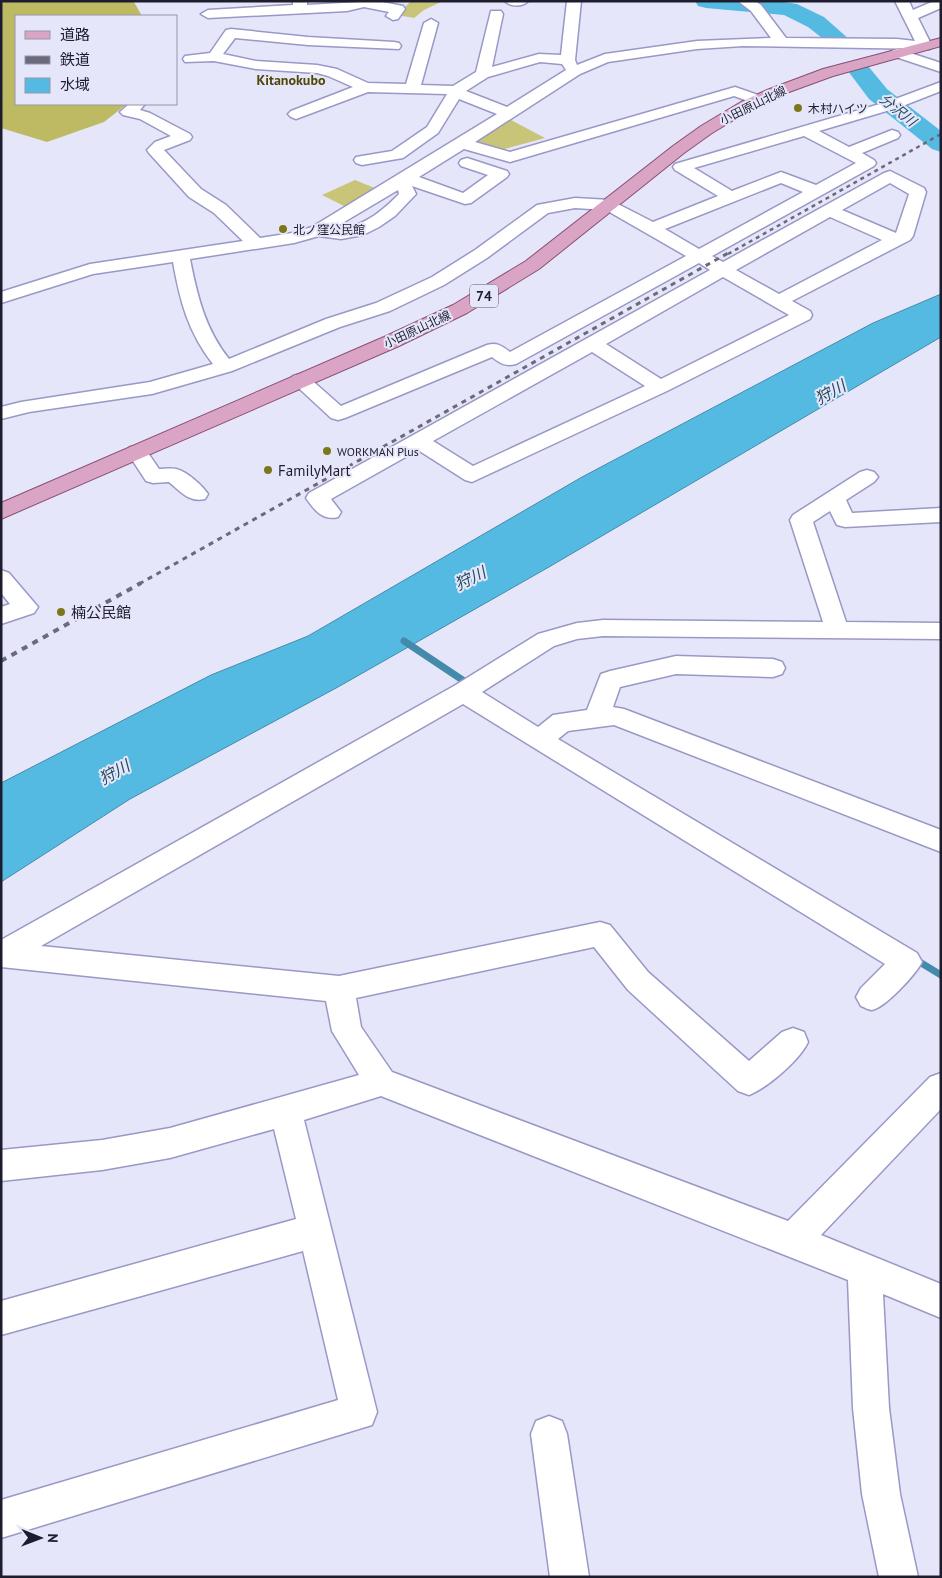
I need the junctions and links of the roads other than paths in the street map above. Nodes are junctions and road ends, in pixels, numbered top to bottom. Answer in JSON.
{"nodes":[{"id":1,"x":512,"y":1,"type":"edge"},
{"id":2,"x":521,"y":1,"type":"edge"},
{"id":3,"x":574,"y":1,"type":"edge"},
{"id":4,"x":902,"y":1,"type":"edge"},
{"id":5,"x":941,"y":3,"type":"edge"},
{"id":6,"x":749,"y":4,"type":"edge"},
{"id":7,"x":300,"y":5,"type":"edge"},
{"id":8,"x":208,"y":14,"type":"dead end"},
{"id":9,"x":496,"y":14,"type":"dead end"},
{"id":10,"x":394,"y":16,"type":"dead end"},
{"id":11,"x":912,"y":16,"type":"junction"},
{"id":12,"x":431,"y":23,"type":"dead end"},
{"id":13,"x":403,"y":32,"type":"dead end"},
{"id":14,"x":781,"y":41,"type":"junction"},
{"id":15,"x":933,"y":44,"type":"edge"},
{"id":16,"x":394,"y":46,"type":"junction"},
{"id":17,"x":898,"y":53,"type":"junction"},
{"id":18,"x":214,"y":57,"type":"junction"},
{"id":19,"x":190,"y":59,"type":"dead end"},
{"id":20,"x":572,"y":65,"type":"junction"},
{"id":21,"x":941,"y":68,"type":"edge"},
{"id":22,"x":482,"y":74,"type":"junction"},
{"id":23,"x":941,"y":86,"type":"edge"},
{"id":24,"x":380,"y":88,"type":"junction"},
{"id":25,"x":412,"y":89,"type":"junction"},
{"id":26,"x":456,"y":91,"type":"junction"},
{"id":27,"x":760,"y":100,"type":"junction"},
{"id":28,"x":334,"y":104,"type":"dead end"},
{"id":29,"x":362,"y":104,"type":"dead end"},
{"id":30,"x":391,"y":104,"type":"dead end"},
{"id":31,"x":137,"y":105,"type":"edge"},
{"id":32,"x":508,"y":113,"type":"junction"},
{"id":33,"x":296,"y":114,"type":"dead end"},
{"id":34,"x":806,"y":131,"type":"junction"},
{"id":35,"x":892,"y":135,"type":"dead end"},
{"id":36,"x":461,"y":143,"type":"junction"},
{"id":37,"x":849,"y":153,"type":"junction"},
{"id":38,"x":442,"y":156,"type":"junction"},
{"id":39,"x":362,"y":160,"type":"dead end"},
{"id":40,"x":404,"y":179,"type":"junction"},
{"id":41,"x":816,"y":191,"type":"junction"},
{"id":42,"x":730,"y":197,"type":"junction"},
{"id":43,"x":610,"y":205,"type":"junction"},
{"id":44,"x":829,"y":210,"type":"junction"},
{"id":45,"x":651,"y":229,"type":"junction"},
{"id":46,"x":896,"y":240,"type":"junction"},
{"id":47,"x":255,"y":243,"type":"junction"},
{"id":48,"x":180,"y":255,"type":"junction"},
{"id":49,"x":697,"y":256,"type":"junction"},
{"id":50,"x":722,"y":270,"type":"junction"},
{"id":51,"x":1,"y":298,"type":"edge"},
{"id":52,"x":778,"y":301,"type":"junction"},
{"id":53,"x":593,"y":344,"type":"junction"},
{"id":54,"x":225,"y":366,"type":"junction"},
{"id":55,"x":300,"y":380,"type":"junction"},
{"id":56,"x":660,"y":387,"type":"junction"},
{"id":57,"x":1,"y":413,"type":"edge"},
{"id":58,"x":420,"y":442,"type":"junction"},
{"id":59,"x":137,"y":452,"type":"junction"},
{"id":60,"x":867,"y":477,"type":"dead end"},
{"id":61,"x":197,"y":494,"type":"dead end"},
{"id":62,"x":835,"y":500,"type":"junction"},
{"id":63,"x":1,"y":512,"type":"edge"},
{"id":64,"x":330,"y":512,"type":"dead end"},
{"id":65,"x":941,"y":516,"type":"edge"},
{"id":66,"x":1,"y":578,"type":"edge"},
{"id":67,"x":1,"y":616,"type":"edge"},
{"id":68,"x":836,"y":630,"type":"junction"},
{"id":69,"x":941,"y":631,"type":"edge"},
{"id":70,"x":773,"y":668,"type":"dead end"},
{"id":71,"x":463,"y":692,"type":"junction"},
{"id":72,"x":596,"y":718,"type":"junction"},
{"id":73,"x":539,"y":740,"type":"junction"},
{"id":74,"x":941,"y":841,"type":"edge"},
{"id":75,"x":1,"y":955,"type":"edge"},
{"id":76,"x":339,"y":989,"type":"junction"},
{"id":77,"x":871,"y":997,"type":"dead end"},
{"id":78,"x":793,"y":1042,"type":"dead end"},
{"id":79,"x":381,"y":1082,"type":"junction"},
{"id":80,"x":941,"y":1087,"type":"edge"},
{"id":81,"x":286,"y":1111,"type":"junction"},
{"id":82,"x":1,"y":1166,"type":"edge"},
{"id":83,"x":314,"y":1231,"type":"junction"},
{"id":84,"x":793,"y":1240,"type":"junction"},
{"id":85,"x":865,"y":1270,"type":"junction"},
{"id":86,"x":941,"y":1302,"type":"edge"},
{"id":87,"x":1,"y":1318,"type":"edge"},
{"id":88,"x":549,"y":1434,"type":"dead end"},
{"id":89,"x":1,"y":1519,"type":"edge"},
{"id":90,"x":570,"y":1577,"type":"edge"},
{"id":91,"x":899,"y":1577,"type":"edge"}],
"edges":[{"from":1,"to":2,"type":"street"},
{"from":3,"to":20,"type":"street"},
{"from":4,"to":11,"type":"street"},
{"from":5,"to":11,"type":"street"},
{"from":6,"to":14,"type":"street"},
{"from":7,"to":8,"type":"street"},
{"from":7,"to":10,"type":"street"},
{"from":9,"to":22,"type":"street"},
{"from":11,"to":15,"type":"street"},
{"from":12,"to":25,"type":"street"},
{"from":13,"to":16,"type":"street"},
{"from":14,"to":15,"type":"street"},
{"from":14,"to":20,"type":"street"},
{"from":15,"to":17,"type":"main road","name":"小田原山北線","number":"74"},
{"from":16,"to":18,"type":"street"},
{"from":16,"to":24,"type":"street"},
{"from":17,"to":21,"type":"street"},
{"from":17,"to":27,"type":"main road","name":"小田原山北線","number":"74"},
{"from":18,"to":19,"type":"street"},
{"from":18,"to":24,"type":"street"},
{"from":20,"to":22,"type":"street"},
{"from":20,"to":32,"type":"street"},
{"from":22,"to":26,"type":"street"},
{"from":23,"to":34,"type":"street"},
{"from":24,"to":25,"type":"street"},
{"from":24,"to":30,"type":"street"},
{"from":24,"to":33,"type":"street"},
{"from":25,"to":26,"type":"street"},
{"from":26,"to":32,"type":"street"},
{"from":26,"to":39,"type":"street"},
{"from":27,"to":36,"type":"street"},
{"from":27,"to":43,"type":"main road","name":"小田原山北線","number":"74"},
{"from":28,"to":29,"type":"street"},
{"from":31,"to":47,"type":"street"},
{"from":32,"to":36,"type":"street"},
{"from":34,"to":37,"type":"street"},
{"from":34,"to":42,"type":"street"},
{"from":35,"to":37,"type":"street"},
{"from":36,"to":38,"type":"street"},
{"from":37,"to":41,"type":"street"},
{"from":38,"to":40,"type":"street"},
{"from":38,"to":40,"type":"street"},
{"from":40,"to":47,"type":"street"},
{"from":41,"to":42,"type":"street"},
{"from":41,"to":49,"type":"street"},
{"from":42,"to":45,"type":"street"},
{"from":43,"to":45,"type":"street"},
{"from":43,"to":54,"type":"street"},
{"from":43,"to":55,"type":"main road","name":"小田原山北線","number":"74"},
{"from":44,"to":46,"type":"street"},
{"from":44,"to":46,"type":"street"},
{"from":44,"to":50,"type":"street"},
{"from":45,"to":49,"type":"street"},
{"from":46,"to":52,"type":"street"},
{"from":47,"to":48,"type":"street"},
{"from":48,"to":51,"type":"street"},
{"from":48,"to":54,"type":"street"},
{"from":49,"to":50,"type":"street"},
{"from":49,"to":55,"type":"street"},
{"from":50,"to":52,"type":"street"},
{"from":50,"to":53,"type":"street"},
{"from":52,"to":56,"type":"street"},
{"from":53,"to":56,"type":"street"},
{"from":53,"to":58,"type":"street"},
{"from":54,"to":57,"type":"street"},
{"from":55,"to":59,"type":"main road","name":"小田原山北線","number":"74"},
{"from":56,"to":58,"type":"street"},
{"from":58,"to":64,"type":"street"},
{"from":59,"to":61,"type":"street"},
{"from":59,"to":63,"type":"main road","name":"小田原山北線","number":"74"},
{"from":60,"to":62,"type":"street"},
{"from":62,"to":65,"type":"street"},
{"from":62,"to":68,"type":"street"},
{"from":66,"to":67,"type":"street"},
{"from":68,"to":69,"type":"street"},
{"from":68,"to":71,"type":"street"},
{"from":70,"to":72,"type":"street"},
{"from":71,"to":73,"type":"street"},
{"from":71,"to":75,"type":"street"},
{"from":72,"to":73,"type":"street"},
{"from":72,"to":74,"type":"street"},
{"from":73,"to":77,"type":"street"},
{"from":75,"to":76,"type":"street"},
{"from":76,"to":78,"type":"street"},
{"from":76,"to":79,"type":"street"},
{"from":79,"to":81,"type":"street"},
{"from":79,"to":84,"type":"street"},
{"from":80,"to":84,"type":"street"},
{"from":81,"to":82,"type":"street"},
{"from":81,"to":83,"type":"street"},
{"from":83,"to":87,"type":"street"},
{"from":83,"to":89,"type":"street"},
{"from":84,"to":85,"type":"street"},
{"from":85,"to":86,"type":"street"},
{"from":85,"to":91,"type":"street"},
{"from":88,"to":90,"type":"street"}]}
